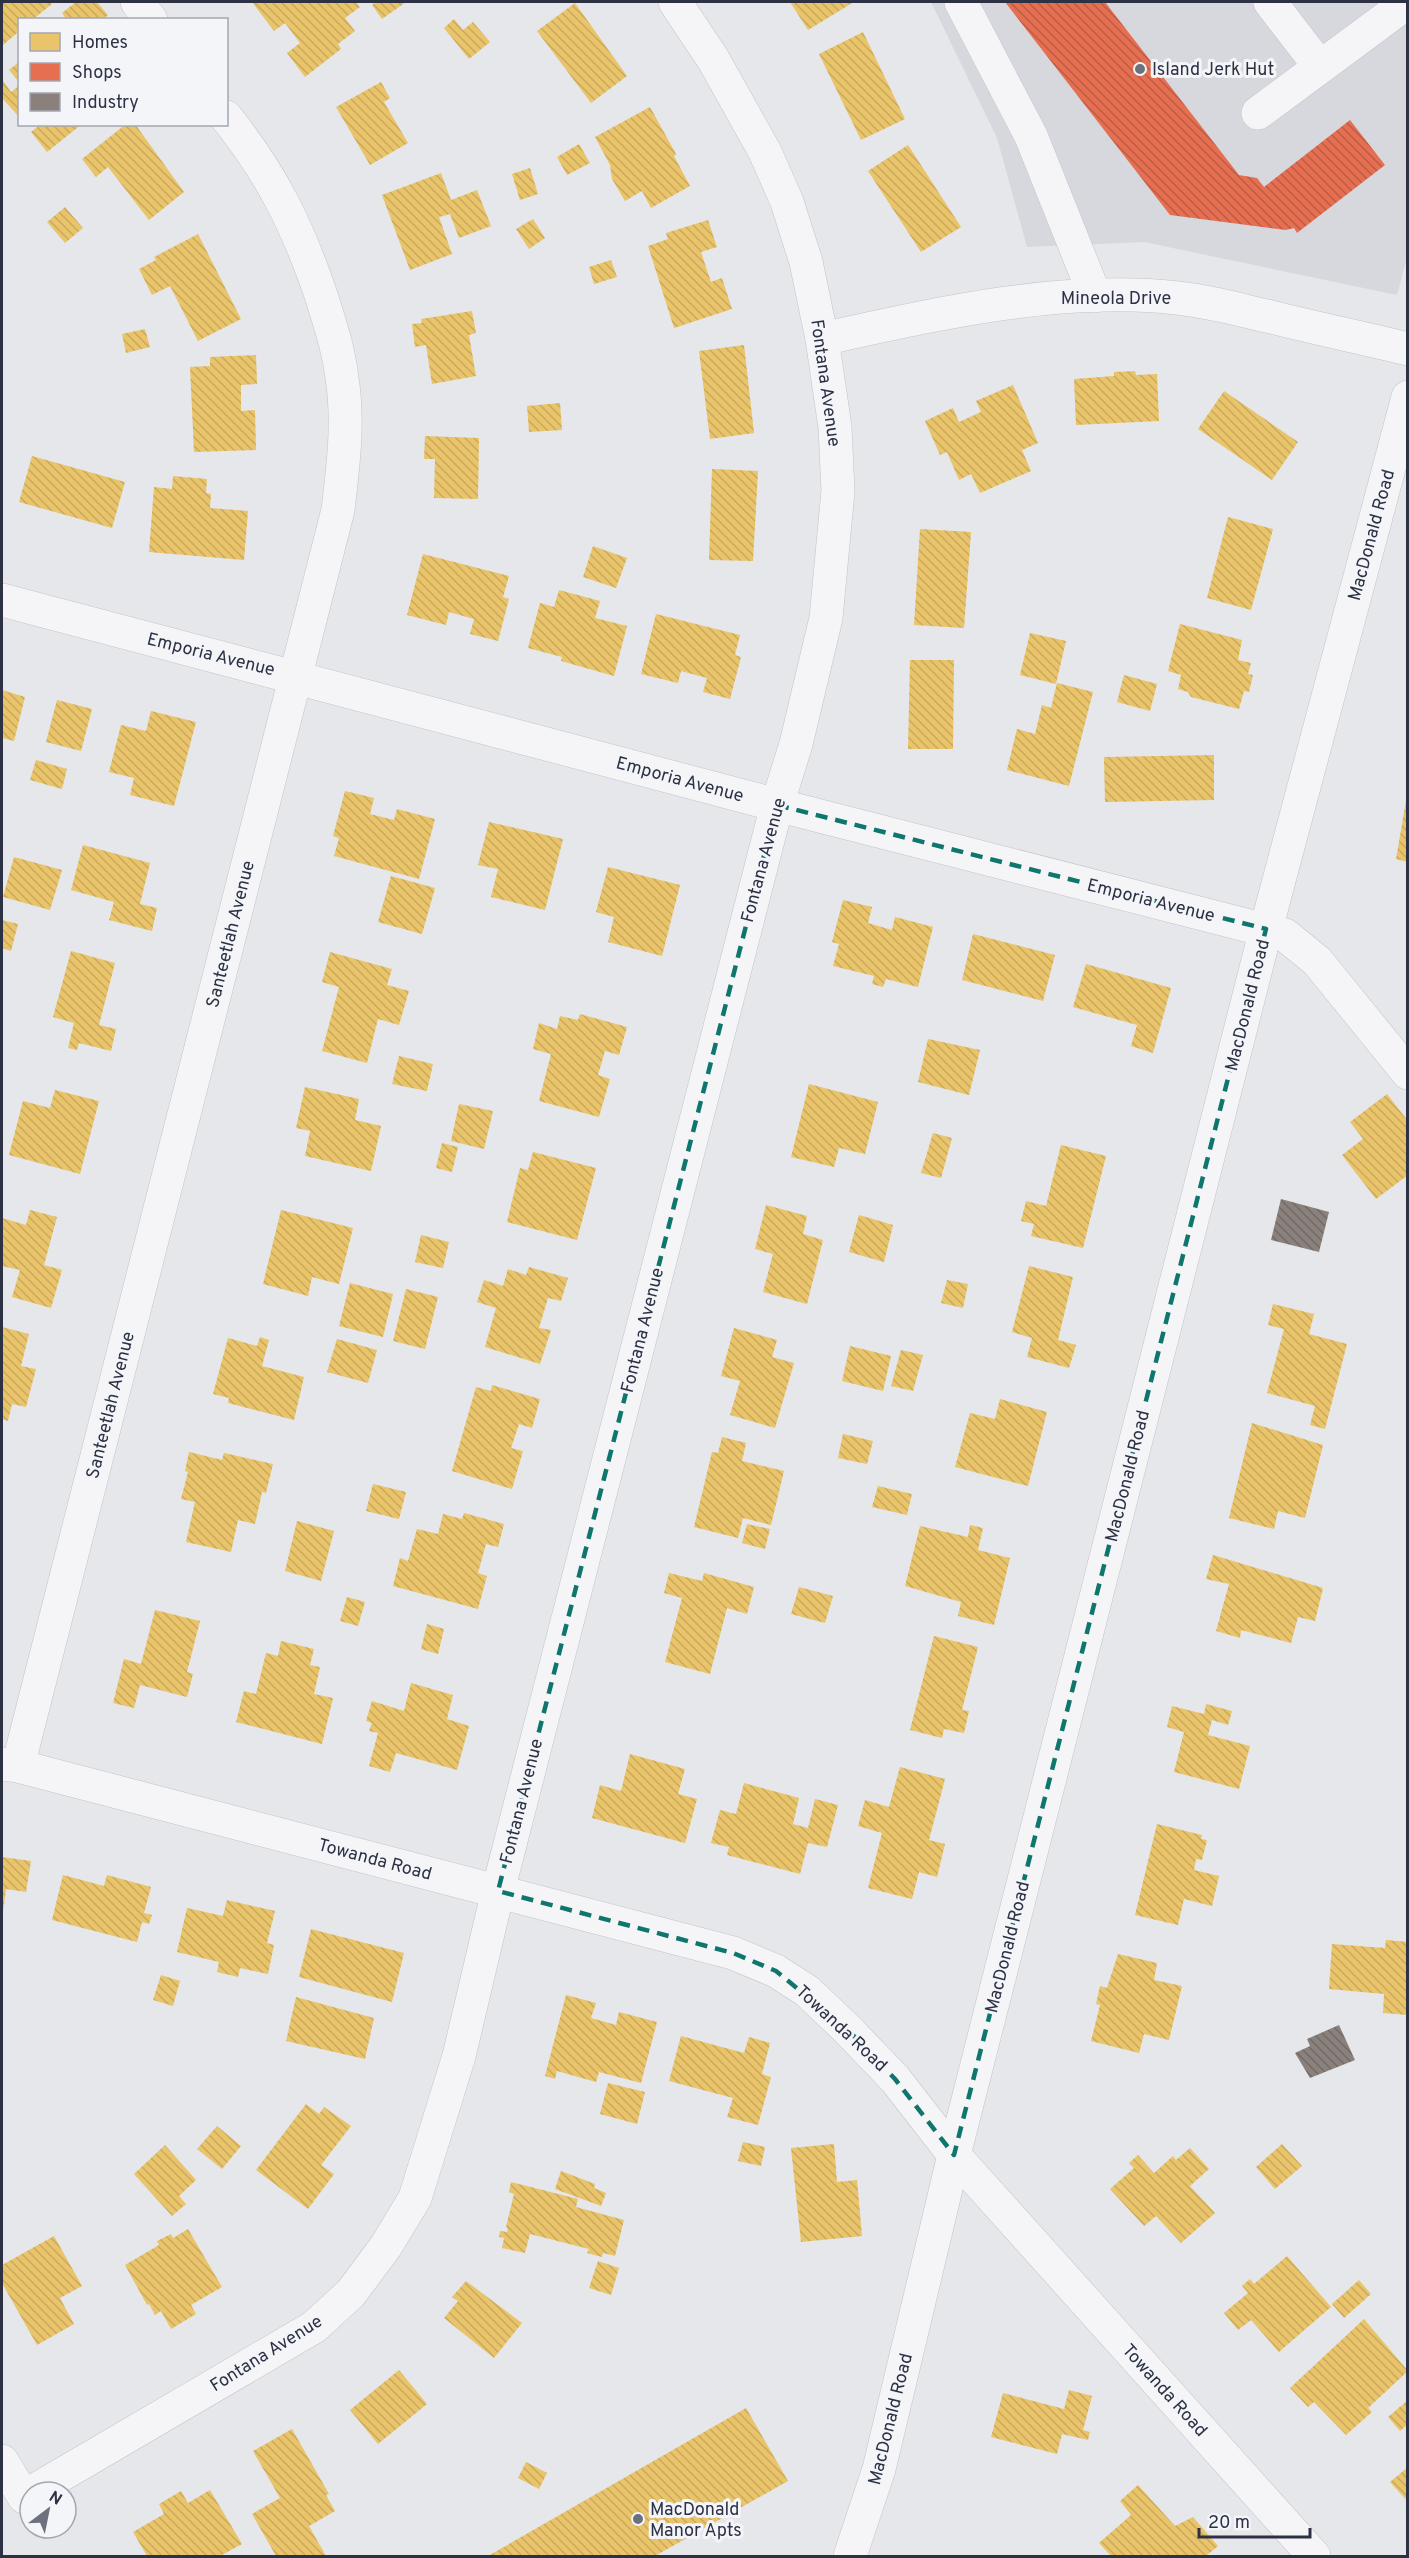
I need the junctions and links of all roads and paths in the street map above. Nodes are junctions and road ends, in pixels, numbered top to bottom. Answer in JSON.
{"nodes":[{"id":1,"x":137,"y":2,"type":"edge"},
{"id":2,"x":675,"y":2,"type":"edge"},
{"id":3,"x":961,"y":2,"type":"edge"},
{"id":4,"x":1270,"y":2,"type":"edge"},
{"id":5,"x":1407,"y":2,"type":"edge"},
{"id":6,"x":149,"y":18,"type":"edge"},
{"id":7,"x":1320,"y":67,"type":"junction"},
{"id":8,"x":1258,"y":113,"type":"dead end"},
{"id":9,"x":228,"y":120,"type":"edge"},
{"id":10,"x":1095,"y":296,"type":"junction"},
{"id":11,"x":822,"y":339,"type":"junction"},
{"id":12,"x":1407,"y":349,"type":"edge"},
{"id":13,"x":1407,"y":396,"type":"edge"},
{"id":14,"x":2,"y":600,"type":"edge"},
{"id":15,"x":296,"y":676,"type":"junction"},
{"id":16,"x":777,"y":805,"type":"junction"},
{"id":17,"x":1266,"y":929,"type":"junction"},
{"id":18,"x":1407,"y":1073,"type":"edge"},
{"id":19,"x":10,"y":1765,"type":"edge"},
{"id":20,"x":498,"y":1891,"type":"junction"},
{"id":21,"x":954,"y":2155,"type":"junction"},
{"id":22,"x":2,"y":2461,"type":"edge"},
{"id":23,"x":53,"y":2480,"type":"edge"},
{"id":24,"x":18,"y":2491,"type":"edge"},
{"id":25,"x":850,"y":2556,"type":"edge"},
{"id":26,"x":1314,"y":2556,"type":"edge"}],
"edges":[{"from":1,"to":6,"type":"street"},
{"from":2,"to":11,"type":"street","name":"Fontana Avenue"},
{"from":3,"to":10,"type":"street"},
{"from":4,"to":7,"type":"street"},
{"from":5,"to":7,"type":"street"},
{"from":7,"to":8,"type":"street"},
{"from":9,"to":15,"type":"street","name":"Santeetlah Avenue"},
{"from":10,"to":11,"type":"street","name":"Mineola Drive"},
{"from":10,"to":12,"type":"street","name":"Mineola Drive"},
{"from":11,"to":16,"type":"street","name":"Fontana Avenue"},
{"from":13,"to":17,"type":"street","name":"MacDonald Road"},
{"from":14,"to":15,"type":"street","name":"Emporia Avenue"},
{"from":15,"to":16,"type":"street","name":"Emporia Avenue"},
{"from":15,"to":19,"type":"street","name":"Santeetlah Avenue"},
{"from":16,"to":17,"type":"street","name":"Emporia Avenue"},
{"from":16,"to":20,"type":"street","name":"Fontana Avenue"},
{"from":17,"to":18,"type":"street","name":"Emporia Avenue"},
{"from":17,"to":21,"type":"street","name":"MacDonald Road"},
{"from":19,"to":20,"type":"street","name":"Towanda Road"},
{"from":20,"to":21,"type":"street","name":"Towanda Road"},
{"from":20,"to":23,"type":"street","name":"Fontana Avenue"},
{"from":21,"to":25,"type":"street","name":"MacDonald Road"},
{"from":21,"to":26,"type":"street","name":"Towanda Road"},
{"from":22,"to":24,"type":"street"}]}
